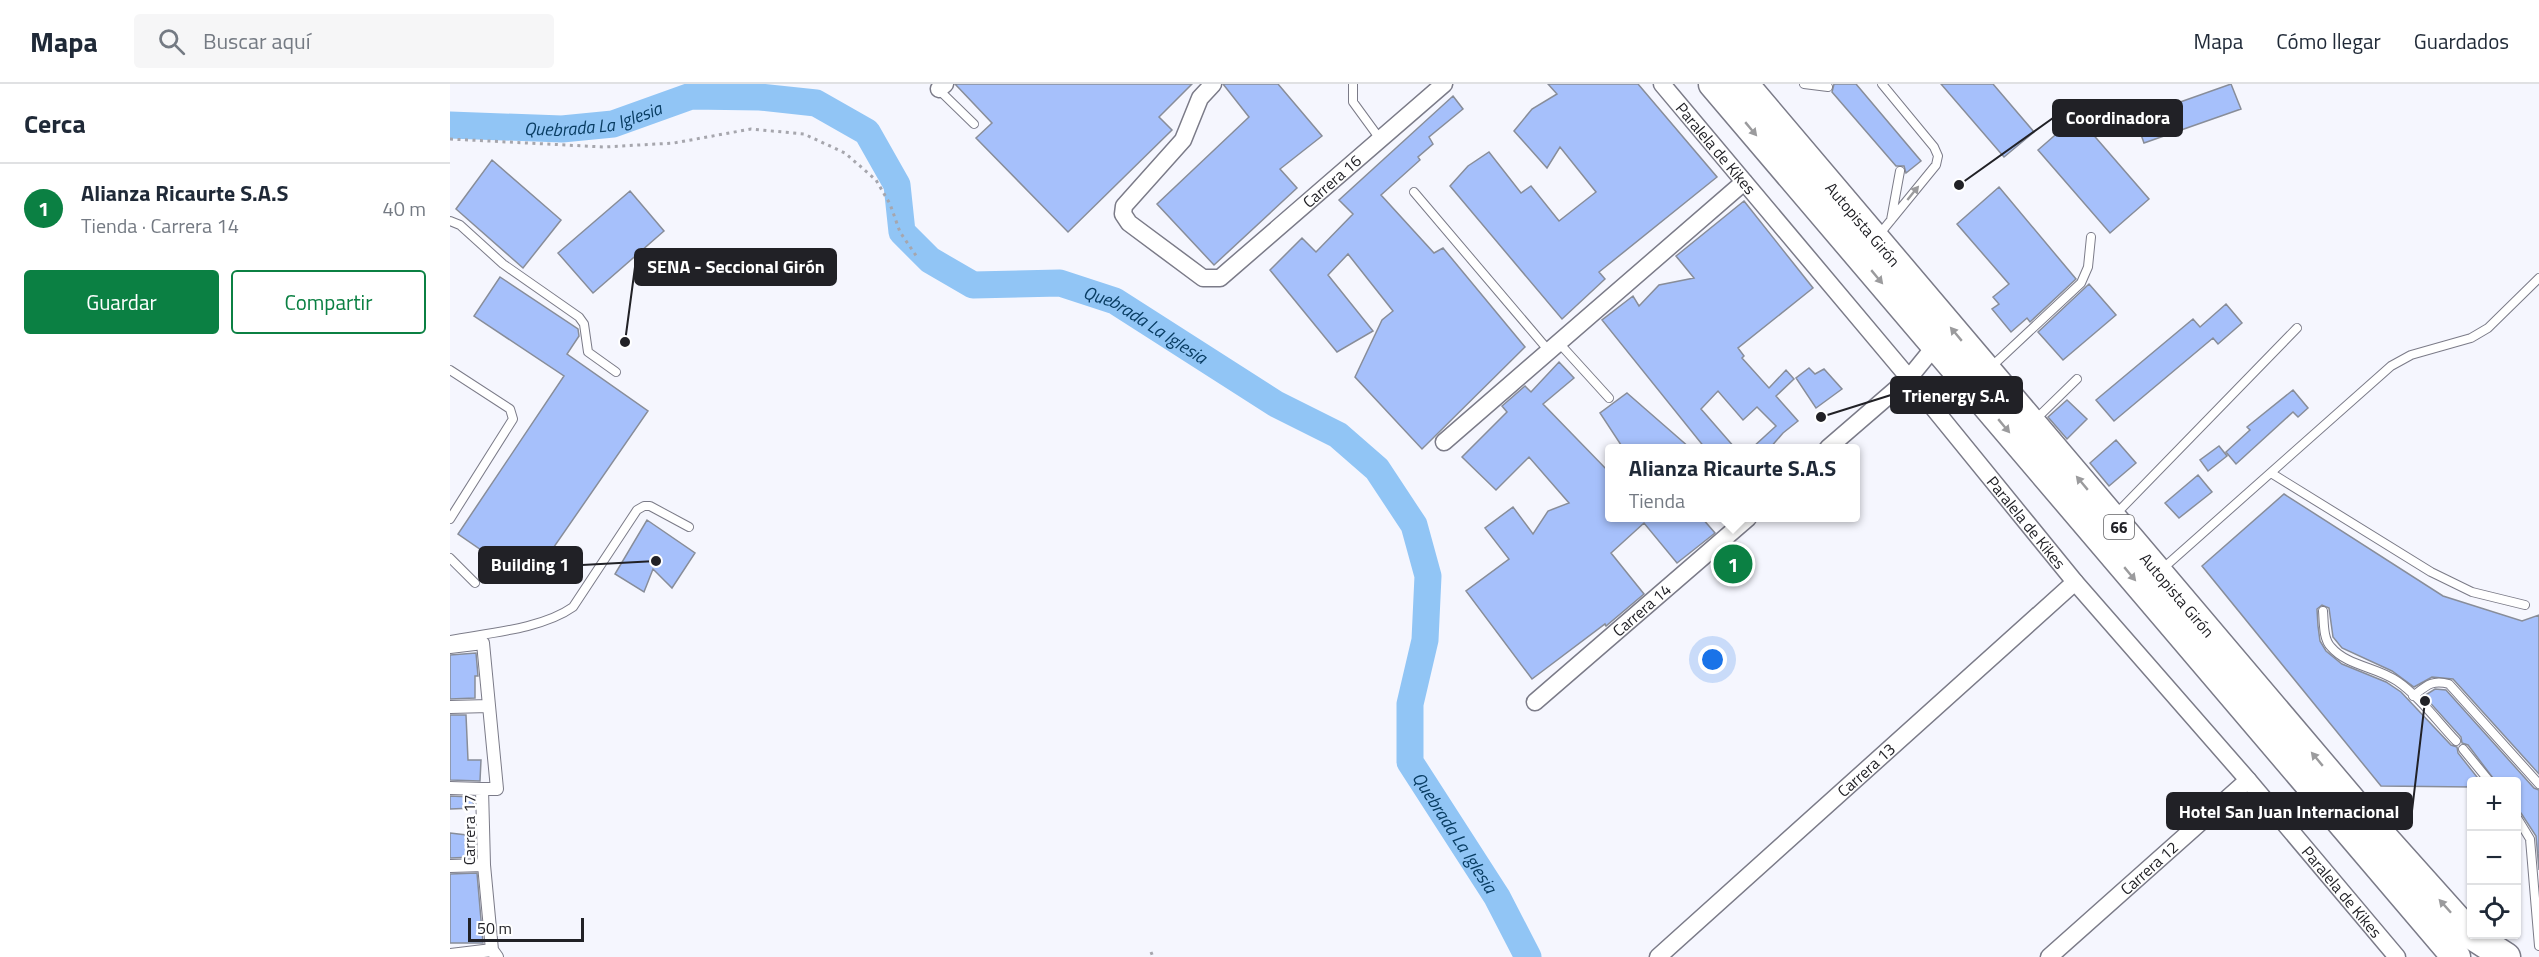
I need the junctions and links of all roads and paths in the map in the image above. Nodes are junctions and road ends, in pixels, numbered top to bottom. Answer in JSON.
{"nodes":[{"id":1,"x":1214,"y":84,"type":"edge"},
{"id":2,"x":1353,"y":84,"type":"edge"},
{"id":3,"x":1444,"y":84,"type":"edge"},
{"id":4,"x":1662,"y":84,"type":"edge"},
{"id":5,"x":1713,"y":84,"type":"edge"},
{"id":6,"x":1804,"y":84,"type":"edge"},
{"id":7,"x":1882,"y":84,"type":"edge"},
{"id":8,"x":939,"y":86,"type":"edge"},
{"id":9,"x":1750,"y":86,"type":"edge"},
{"id":10,"x":1828,"y":87,"type":"dead end"},
{"id":11,"x":974,"y":124,"type":"dead end"},
{"id":12,"x":450,"y":139,"type":"edge"},
{"id":13,"x":1380,"y":139,"type":"junction"},
{"id":14,"x":1900,"y":171,"type":"dead end"},
{"id":15,"x":1744,"y":182,"type":"junction"},
{"id":16,"x":1413,"y":192,"type":"dead end"},
{"id":17,"x":450,"y":221,"type":"edge"},
{"id":18,"x":1883,"y":229,"type":"junction"},
{"id":19,"x":2091,"y":237,"type":"dead end"},
{"id":20,"x":917,"y":257,"type":"dead end"},
{"id":21,"x":2539,"y":278,"type":"edge"},
{"id":22,"x":2297,"y":328,"type":"dead end"},
{"id":23,"x":1935,"y":346,"type":"junction"},
{"id":24,"x":1554,"y":347,"type":"junction"},
{"id":25,"x":450,"y":370,"type":"edge"},
{"id":26,"x":1987,"y":371,"type":"junction"},
{"id":27,"x":616,"y":372,"type":"dead end"},
{"id":28,"x":1909,"y":378,"type":"junction"},
{"id":29,"x":2077,"y":380,"type":"dead end"},
{"id":30,"x":1609,"y":398,"type":"dead end"},
{"id":31,"x":2032,"y":424,"type":"junction"},
{"id":32,"x":1444,"y":442,"type":"dead end"},
{"id":33,"x":1833,"y":444,"type":"edge"},
{"id":34,"x":2271,"y":473,"type":"junction"},
{"id":35,"x":450,"y":519,"type":"edge"},
{"id":36,"x":2112,"y":519,"type":"junction"},
{"id":37,"x":1743,"y":522,"type":"edge"},
{"id":38,"x":689,"y":527,"type":"dead end"},
{"id":39,"x":450,"y":558,"type":"edge"},
{"id":40,"x":2158,"y":573,"type":"junction"},
{"id":41,"x":2075,"y":582,"type":"junction"},
{"id":42,"x":476,"y":583,"type":"dead end"},
{"id":43,"x":2525,"y":605,"type":"dead end"},
{"id":44,"x":2323,"y":611,"type":"dead end"},
{"id":45,"x":450,"y":640,"type":"edge"},
{"id":46,"x":450,"y":647,"type":"edge"},
{"id":47,"x":2413,"y":696,"type":"junction"},
{"id":48,"x":1535,"y":702,"type":"dead end"},
{"id":49,"x":489,"y":706,"type":"junction"},
{"id":50,"x":450,"y":707,"type":"edge"},
{"id":51,"x":2456,"y":741,"type":"dead end"},
{"id":52,"x":2463,"y":749,"type":"dead end"},
{"id":53,"x":2486,"y":777,"type":"edge"},
{"id":54,"x":2248,"y":780,"type":"junction"},
{"id":55,"x":2539,"y":784,"type":"edge"},
{"id":56,"x":450,"y":788,"type":"edge"},
{"id":57,"x":482,"y":789,"type":"junction"},
{"id":58,"x":2521,"y":823,"type":"edge"},
{"id":59,"x":484,"y":865,"type":"junction"},
{"id":60,"x":450,"y":866,"type":"edge"},
{"id":61,"x":2539,"y":946,"type":"edge"},
{"id":62,"x":1151,"y":952,"type":"dead end"},
{"id":63,"x":495,"y":954,"type":"edge"},
{"id":64,"x":450,"y":955,"type":"edge"},
{"id":65,"x":1153,"y":957,"type":"edge"},
{"id":66,"x":1658,"y":957,"type":"edge"},
{"id":67,"x":2049,"y":957,"type":"edge"},
{"id":68,"x":2397,"y":957,"type":"edge"},
{"id":69,"x":2456,"y":957,"type":"edge"},
{"id":70,"x":2506,"y":957,"type":"edge"}],
"edges":[{"from":1,"to":13,"type":"street","name":"Carrera 16"},
{"from":2,"to":13,"type":"lane"},
{"from":3,"to":13,"type":"street","name":"Carrera 16"},
{"from":4,"to":15,"type":"street","name":"Paralela de Kikes"},
{"from":5,"to":23,"type":"highway","name":"Autopista Girón","number":"66","one_way":true},
{"from":6,"to":10,"type":"lane"},
{"from":18,"to":7,"type":"lane","one_way":true},
{"from":8,"to":11,"type":"lane"},
{"from":9,"to":18,"type":"highway","name":"Autopista Girón","number":"66"},
{"from":12,"to":20,"type":"path"},
{"from":14,"to":18,"type":"lane"},
{"from":15,"to":24,"type":"street"},
{"from":15,"to":28,"type":"street","name":"Paralela de Kikes"},
{"from":16,"to":24,"type":"lane"},
{"from":17,"to":27,"type":"lane"},
{"from":26,"to":18,"type":"highway","name":"Autopista Girón","number":"66","one_way":true},
{"from":19,"to":26,"type":"lane"},
{"from":21,"to":34,"type":"lane"},
{"from":22,"to":36,"type":"lane"},
{"from":23,"to":28,"type":"street"},
{"from":23,"to":69,"type":"highway","name":"Autopista Girón","number":"66","one_way":true},
{"from":24,"to":30,"type":"lane"},
{"from":24,"to":32,"type":"street"},
{"from":25,"to":35,"type":"lane"},
{"from":26,"to":31,"type":"highway","name":"Autopista Girón","number":"66"},
{"from":28,"to":33,"type":"street"},
{"from":28,"to":41,"type":"street","name":"Paralela de Kikes"},
{"from":29,"to":31,"type":"lane"},
{"from":36,"to":31,"type":"highway","name":"Autopista Girón","number":"66","one_way":true},
{"from":34,"to":40,"type":"lane"},
{"from":34,"to":43,"type":"lane"},
{"from":36,"to":40,"type":"highway","name":"Autopista Girón","number":"66"},
{"from":37,"to":48,"type":"street","name":"Carrera 14"},
{"from":38,"to":45,"type":"lane"},
{"from":39,"to":42,"type":"lane"},
{"from":70,"to":40,"type":"highway","name":"Autopista Girón","number":"66","one_way":true},
{"from":41,"to":54,"type":"street","name":"Paralela de Kikes"},
{"from":41,"to":66,"type":"street","name":"Carrera 13"},
{"from":44,"to":47,"type":"lane"},
{"from":46,"to":49,"type":"street","name":"Carrera 17"},
{"from":47,"to":51,"type":"lane"},
{"from":47,"to":55,"type":"lane"},
{"from":49,"to":50,"type":"street"},
{"from":49,"to":57,"type":"street","name":"Carrera 17"},
{"from":52,"to":53,"type":"lane"},
{"from":54,"to":67,"type":"street","name":"Carrera 12"},
{"from":54,"to":68,"type":"street","name":"Paralela de Kikes"},
{"from":56,"to":57,"type":"street"},
{"from":57,"to":59,"type":"street","name":"Carrera 17"},
{"from":58,"to":61,"type":"lane"},
{"from":59,"to":60,"type":"street"},
{"from":59,"to":63,"type":"street","name":"Carrera 17"},
{"from":62,"to":65,"type":"path"},
{"from":63,"to":64,"type":"street"}]}
